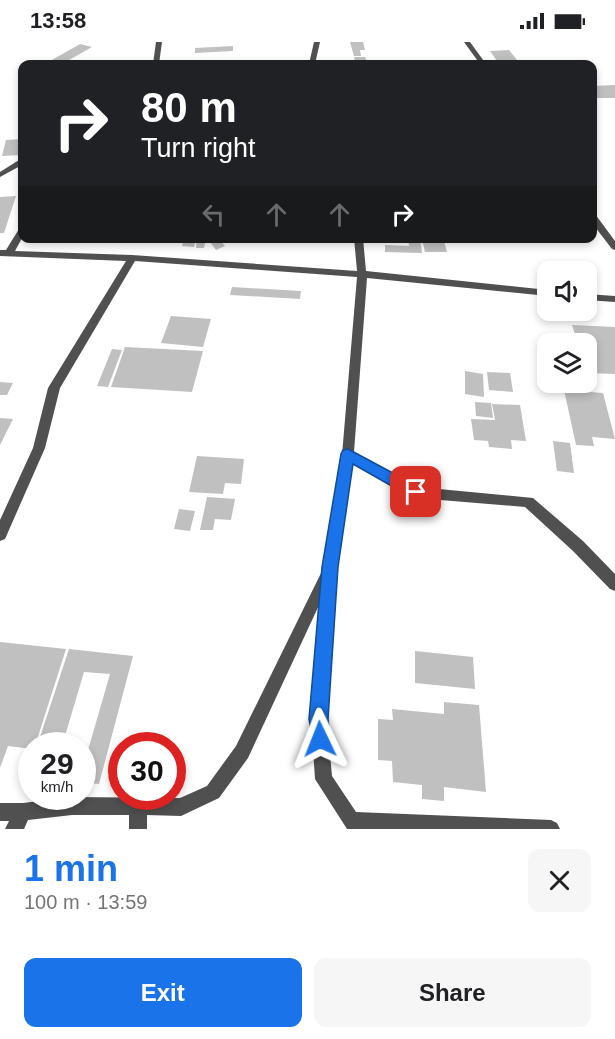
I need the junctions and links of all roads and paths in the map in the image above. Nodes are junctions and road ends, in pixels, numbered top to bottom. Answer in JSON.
{"nodes":[{"id":1,"x":159,"y":42,"type":"edge"},
{"id":2,"x":317,"y":42,"type":"edge"},
{"id":3,"x":467,"y":42,"type":"edge"},
{"id":4,"x":157,"y":60,"type":"edge"},
{"id":5,"x":313,"y":60,"type":"edge"},
{"id":6,"x":480,"y":60,"type":"edge"},
{"id":7,"x":18,"y":164,"type":"edge"},
{"id":8,"x":0,"y":175,"type":"edge"},
{"id":9,"x":597,"y":223,"type":"edge"},
{"id":10,"x":18,"y":236,"type":"edge"},
{"id":11,"x":359,"y":243,"type":"edge"},
{"id":12,"x":615,"y":247,"type":"edge"},
{"id":13,"x":5,"y":253,"type":"edge"},
{"id":14,"x":132,"y":258,"type":"junction"},
{"id":15,"x":362,"y":274,"type":"junction"},
{"id":16,"x":537,"y":292,"type":"edge"},
{"id":17,"x":597,"y":298,"type":"edge"},
{"id":18,"x":615,"y":299,"type":"edge"},
{"id":19,"x":348,"y":454,"type":"junction"},
{"id":20,"x":0,"y":535,"type":"edge"},
{"id":21,"x":330,"y":567,"type":"junction"},
{"id":22,"x":615,"y":584,"type":"edge"},
{"id":23,"x":186,"y":805,"type":"edge"},
{"id":24,"x":108,"y":806,"type":"edge"},
{"id":25,"x":138,"y":810,"type":"edge"},
{"id":26,"x":0,"y":812,"type":"edge"},
{"id":27,"x":23,"y":812,"type":"junction"},
{"id":28,"x":356,"y":825,"type":"edge"},
{"id":29,"x":15,"y":829,"type":"edge"},
{"id":30,"x":138,"y":829,"type":"edge"},
{"id":31,"x":551,"y":829,"type":"edge"}],
"edges":[{"from":1,"to":4,"type":"street"},
{"from":2,"to":5,"type":"street"},
{"from":3,"to":6,"type":"street"},
{"from":7,"to":8,"type":"street"},
{"from":9,"to":12,"type":"street"},
{"from":10,"to":13,"type":"street"},
{"from":11,"to":15,"type":"street"},
{"from":13,"to":14,"type":"street"},
{"from":14,"to":15,"type":"street"},
{"from":14,"to":20,"type":"street"},
{"from":15,"to":16,"type":"street"},
{"from":15,"to":19,"type":"street"},
{"from":17,"to":18,"type":"street"},
{"from":19,"to":21,"type":"street"},
{"from":19,"to":22,"type":"street"},
{"from":21,"to":23,"type":"street"},
{"from":21,"to":28,"type":"street"},
{"from":24,"to":27,"type":"street"},
{"from":25,"to":30,"type":"street"},
{"from":26,"to":27,"type":"street"},
{"from":27,"to":29,"type":"street"},
{"from":28,"to":31,"type":"street"}]}
